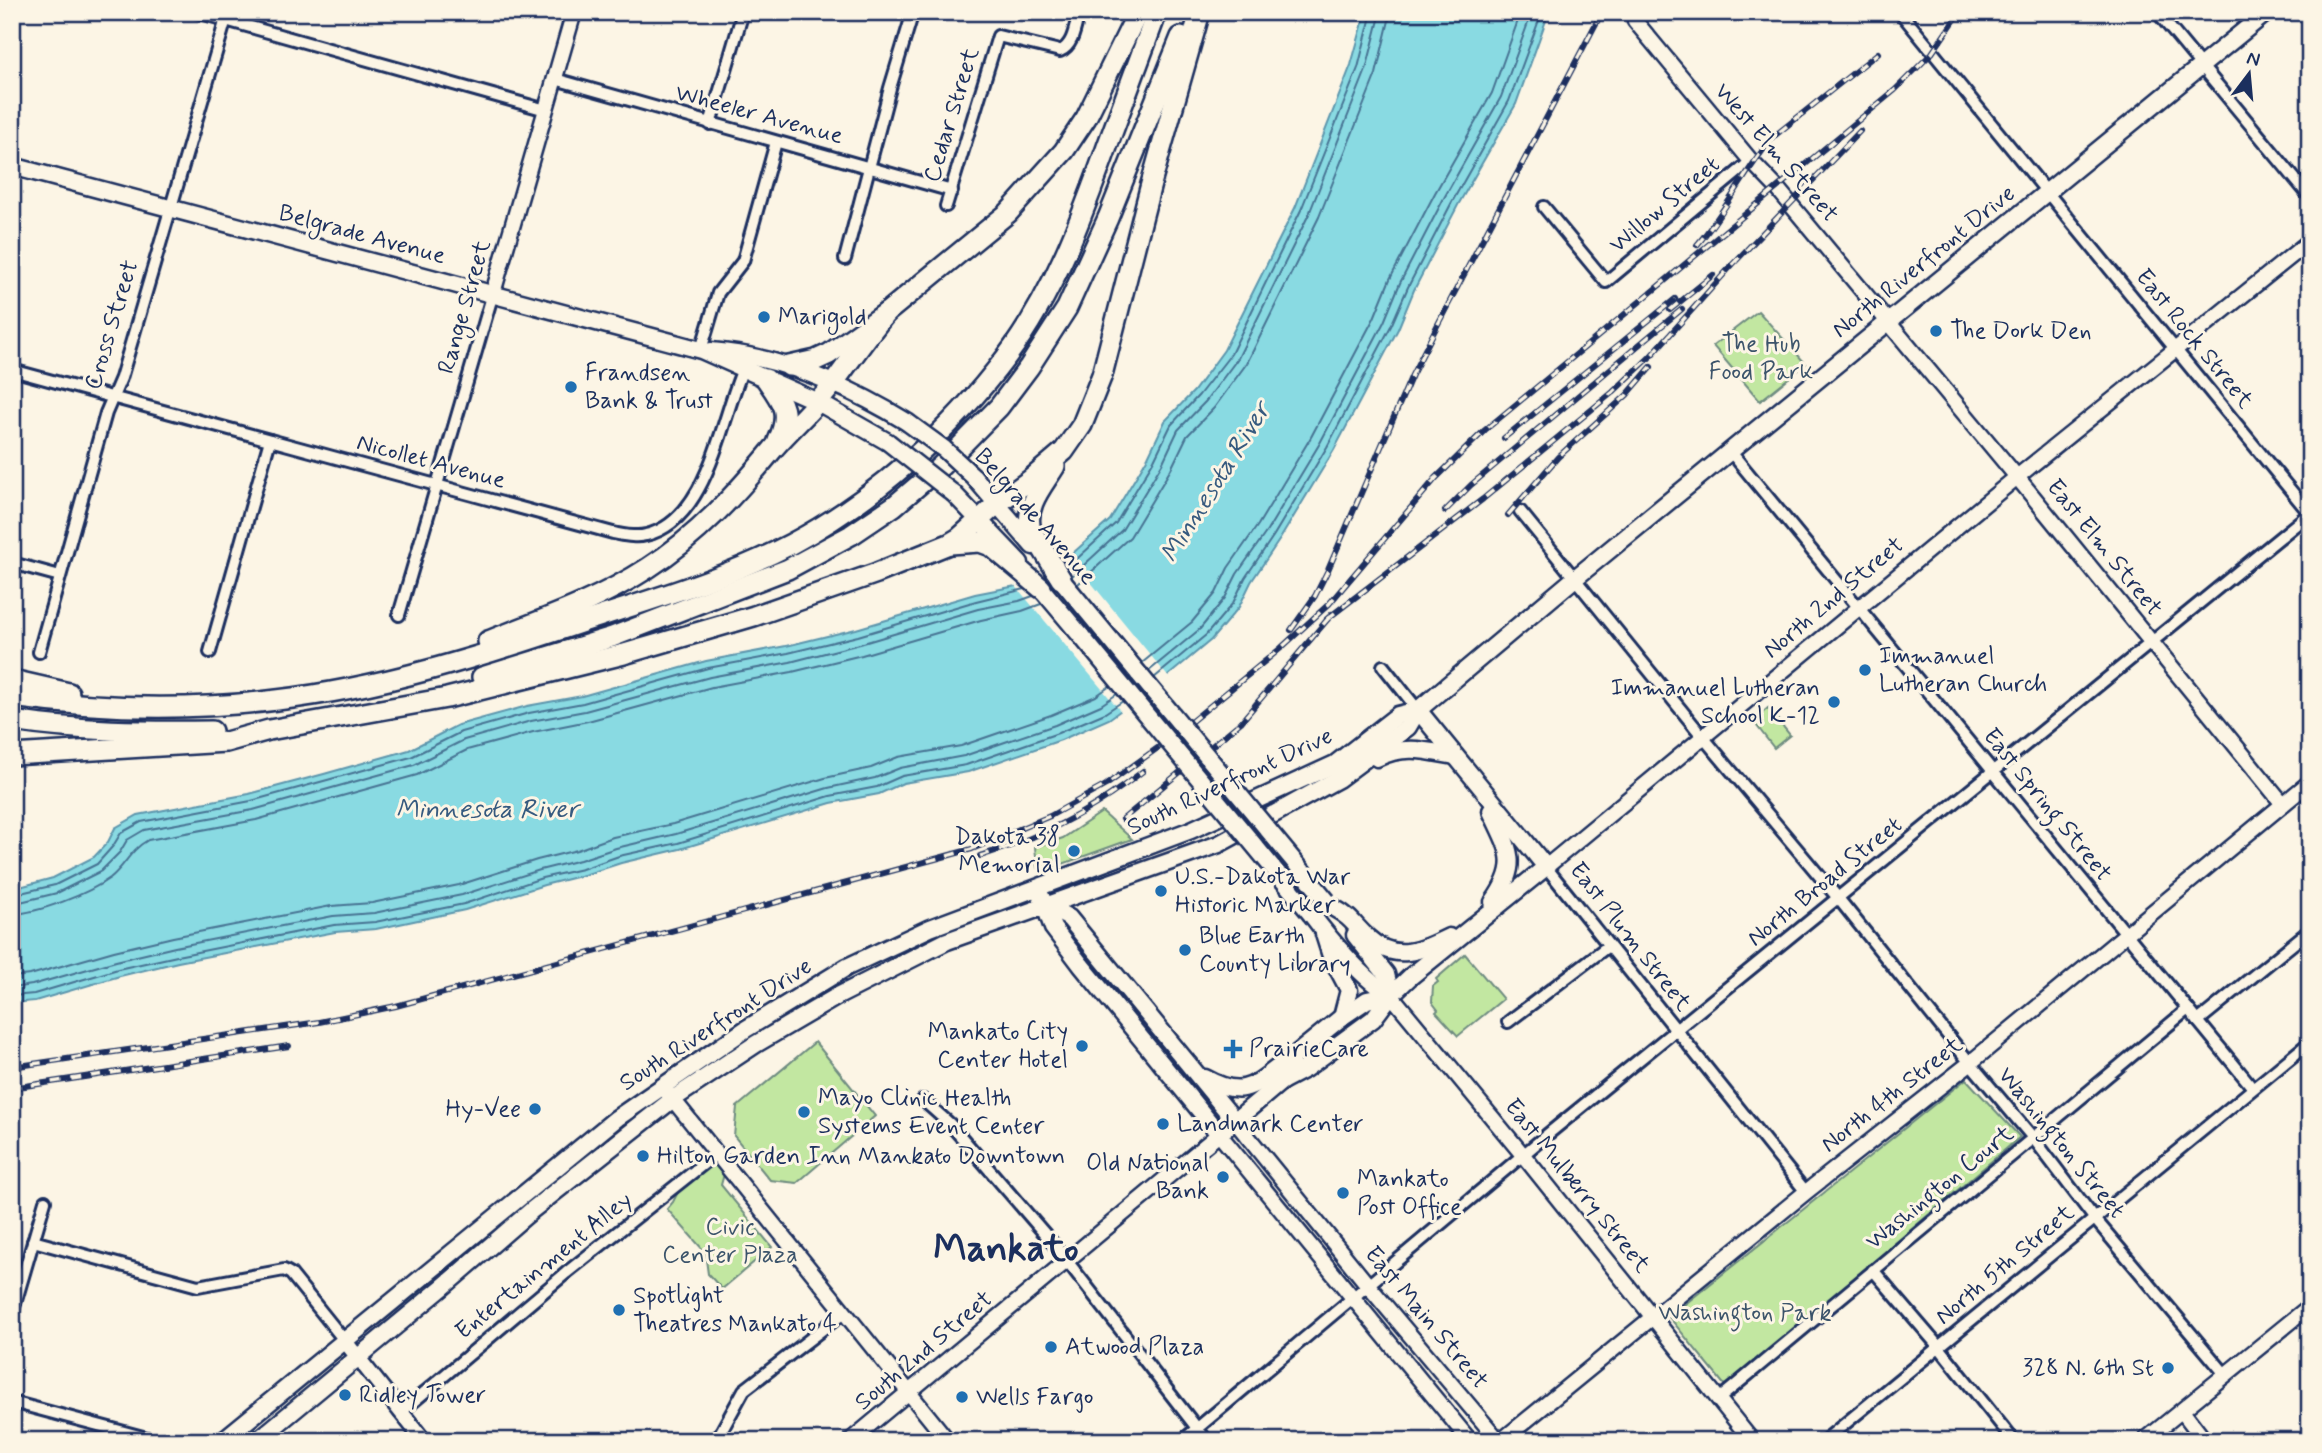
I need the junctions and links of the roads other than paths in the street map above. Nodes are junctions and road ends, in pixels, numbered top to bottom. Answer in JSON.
{"nodes":[{"id":1,"x":197,"y":12,"type":"edge"},
{"id":2,"x":574,"y":12,"type":"edge"},
{"id":3,"x":743,"y":12,"type":"edge"},
{"id":4,"x":914,"y":12,"type":"edge"},
{"id":5,"x":1079,"y":12,"type":"edge"},
{"id":6,"x":1138,"y":12,"type":"edge"},
{"id":7,"x":1157,"y":12,"type":"edge"},
{"id":8,"x":1191,"y":12,"type":"edge"},
{"id":9,"x":1200,"y":12,"type":"edge"},
{"id":10,"x":1634,"y":12,"type":"edge"},
{"id":11,"x":1900,"y":12,"type":"edge"},
{"id":12,"x":2157,"y":12,"type":"edge"},
{"id":13,"x":2267,"y":12,"type":"edge"},
{"id":14,"x":227,"y":16,"type":"edge"},
{"id":15,"x":2202,"y":66,"type":"junction"},
{"id":16,"x":555,"y":79,"type":"junction"},
{"id":17,"x":546,"y":110,"type":"junction"},
{"id":18,"x":710,"y":124,"type":"junction"},
{"id":19,"x":776,"y":142,"type":"junction"},
{"id":20,"x":1751,"y":161,"type":"junction"},
{"id":21,"x":12,"y":166,"type":"edge"},
{"id":22,"x":870,"y":168,"type":"junction"},
{"id":23,"x":951,"y":191,"type":"junction"},
{"id":24,"x":2046,"y":191,"type":"junction"},
{"id":25,"x":2310,"y":197,"type":"edge"},
{"id":26,"x":946,"y":206,"type":"dead end"},
{"id":27,"x":1544,"y":207,"type":"dead end"},
{"id":28,"x":170,"y":208,"type":"junction"},
{"id":29,"x":2310,"y":241,"type":"edge"},
{"id":30,"x":845,"y":259,"type":"dead end"},
{"id":31,"x":493,"y":293,"type":"junction"},
{"id":32,"x":886,"y":313,"type":"junction"},
{"id":33,"x":1888,"y":321,"type":"junction"},
{"id":34,"x":701,"y":350,"type":"junction"},
{"id":35,"x":2176,"y":350,"type":"junction"},
{"id":36,"x":789,"y":366,"type":"junction"},
{"id":37,"x":743,"y":369,"type":"junction"},
{"id":38,"x":12,"y":370,"type":"edge"},
{"id":39,"x":766,"y":379,"type":"junction"},
{"id":40,"x":834,"y":383,"type":"junction"},
{"id":41,"x":114,"y":397,"type":"junction"},
{"id":42,"x":816,"y":401,"type":"junction"},
{"id":43,"x":270,"y":440,"type":"junction"},
{"id":44,"x":776,"y":446,"type":"junction"},
{"id":45,"x":1063,"y":451,"type":"junction"},
{"id":46,"x":1730,"y":451,"type":"junction"},
{"id":47,"x":2017,"y":477,"type":"junction"},
{"id":48,"x":436,"y":486,"type":"junction"},
{"id":49,"x":998,"y":503,"type":"junction"},
{"id":50,"x":1520,"y":511,"type":"dead end"},
{"id":51,"x":2310,"y":513,"type":"edge"},
{"id":52,"x":979,"y":519,"type":"junction"},
{"id":53,"x":1028,"y":532,"type":"junction"},
{"id":54,"x":949,"y":544,"type":"junction"},
{"id":55,"x":1004,"y":550,"type":"junction"},
{"id":56,"x":12,"y":564,"type":"edge"},
{"id":57,"x":60,"y":576,"type":"junction"},
{"id":58,"x":1061,"y":579,"type":"joint"},
{"id":59,"x":1574,"y":579,"type":"junction"},
{"id":60,"x":1041,"y":588,"type":"joint"},
{"id":61,"x":1859,"y":607,"type":"junction"},
{"id":62,"x":400,"y":615,"type":"dead end"},
{"id":63,"x":2151,"y":642,"type":"junction"},
{"id":64,"x":39,"y":652,"type":"dead end"},
{"id":65,"x":210,"y":652,"type":"dead end"},
{"id":66,"x":1383,"y":667,"type":"dead end"},
{"id":67,"x":420,"y":672,"type":"junction"},
{"id":68,"x":12,"y":680,"type":"edge"},
{"id":69,"x":12,"y":697,"type":"edge"},
{"id":70,"x":177,"y":706,"type":"junction"},
{"id":71,"x":1418,"y":710,"type":"junction"},
{"id":72,"x":364,"y":712,"type":"junction"},
{"id":73,"x":12,"y":721,"type":"edge"},
{"id":74,"x":269,"y":730,"type":"junction"},
{"id":75,"x":1703,"y":737,"type":"junction"},
{"id":76,"x":12,"y":755,"type":"edge"},
{"id":77,"x":1455,"y":757,"type":"junction"},
{"id":78,"x":1993,"y":773,"type":"junction"},
{"id":79,"x":1338,"y":779,"type":"junction"},
{"id":80,"x":2310,"y":782,"type":"edge"},
{"id":81,"x":1481,"y":789,"type":"junction"},
{"id":82,"x":2283,"y":804,"type":"junction"},
{"id":83,"x":1546,"y":867,"type":"junction"},
{"id":84,"x":1037,"y":888,"type":"junction"},
{"id":85,"x":1838,"y":898,"type":"junction"},
{"id":86,"x":1331,"y":904,"type":"junction"},
{"id":87,"x":1046,"y":905,"type":"junction"},
{"id":88,"x":1478,"y":922,"type":"junction"},
{"id":89,"x":1322,"y":928,"type":"junction"},
{"id":90,"x":2310,"y":930,"type":"edge"},
{"id":91,"x":2125,"y":934,"type":"junction"},
{"id":92,"x":1608,"y":946,"type":"junction"},
{"id":93,"x":1391,"y":995,"type":"junction"},
{"id":94,"x":2188,"y":1009,"type":"junction"},
{"id":95,"x":1342,"y":1017,"type":"junction"},
{"id":96,"x":1508,"y":1021,"type":"dead end"},
{"id":97,"x":2198,"y":1021,"type":"junction"},
{"id":98,"x":1675,"y":1030,"type":"junction"},
{"id":99,"x":2310,"y":1042,"type":"edge"},
{"id":100,"x":1294,"y":1056,"type":"junction"},
{"id":101,"x":1970,"y":1063,"type":"junction"},
{"id":102,"x":1194,"y":1072,"type":"junction"},
{"id":103,"x":1282,"y":1081,"type":"junction"},
{"id":104,"x":661,"y":1086,"type":"junction"},
{"id":105,"x":2253,"y":1088,"type":"junction"},
{"id":106,"x":673,"y":1098,"type":"junction"},
{"id":107,"x":923,"y":1100,"type":"dead end"},
{"id":108,"x":1235,"y":1121,"type":"junction"},
{"id":109,"x":1219,"y":1133,"type":"junction"},
{"id":110,"x":2034,"y":1139,"type":"junction"},
{"id":111,"x":716,"y":1154,"type":"junction"},
{"id":112,"x":1523,"y":1155,"type":"junction"},
{"id":113,"x":1806,"y":1192,"type":"junction"},
{"id":114,"x":45,"y":1201,"type":"dead end"},
{"id":115,"x":2094,"y":1218,"type":"junction"},
{"id":116,"x":33,"y":1241,"type":"junction"},
{"id":117,"x":1068,"y":1261,"type":"junction"},
{"id":118,"x":1873,"y":1270,"type":"junction"},
{"id":119,"x":1367,"y":1284,"type":"junction"},
{"id":120,"x":1352,"y":1296,"type":"junction"},
{"id":121,"x":2310,"y":1306,"type":"edge"},
{"id":122,"x":845,"y":1312,"type":"junction"},
{"id":123,"x":12,"y":1314,"type":"edge"},
{"id":124,"x":1652,"y":1316,"type":"junction"},
{"id":125,"x":344,"y":1340,"type":"junction"},
{"id":126,"x":1939,"y":1347,"type":"junction"},
{"id":127,"x":357,"y":1358,"type":"junction"},
{"id":128,"x":2225,"y":1374,"type":"junction"},
{"id":129,"x":910,"y":1392,"type":"junction"},
{"id":130,"x":1719,"y":1399,"type":"junction"},
{"id":131,"x":12,"y":1402,"type":"edge"},
{"id":132,"x":2182,"y":1411,"type":"junction"},
{"id":133,"x":400,"y":1413,"type":"junction"},
{"id":134,"x":1198,"y":1428,"type":"junction"},
{"id":135,"x":158,"y":1441,"type":"edge"},
{"id":136,"x":222,"y":1441,"type":"edge"},
{"id":137,"x":257,"y":1441,"type":"edge"},
{"id":138,"x":424,"y":1441,"type":"edge"},
{"id":139,"x":716,"y":1441,"type":"edge"},
{"id":140,"x":850,"y":1441,"type":"edge"},
{"id":141,"x":948,"y":1441,"type":"edge"},
{"id":142,"x":1182,"y":1441,"type":"edge"},
{"id":143,"x":1207,"y":1441,"type":"edge"},
{"id":144,"x":1470,"y":1441,"type":"edge"},
{"id":145,"x":1500,"y":1441,"type":"edge"},
{"id":146,"x":1752,"y":1441,"type":"edge"},
{"id":147,"x":1825,"y":1441,"type":"edge"},
{"id":148,"x":2014,"y":1441,"type":"edge"},
{"id":149,"x":2144,"y":1441,"type":"edge"},
{"id":150,"x":2205,"y":1441,"type":"edge"}],
"edges":[{"from":1,"to":14,"type":"street"},
{"from":2,"to":16,"type":"street","name":"Range Street"},
{"from":3,"to":18,"type":"street"},
{"from":4,"to":22,"type":"street"},
{"from":5,"to":23,"type":"street","name":"Cedar Street"},
{"from":6,"to":32,"type":"highway"},
{"from":7,"to":67,"type":"highway"},
{"from":8,"to":72,"type":"highway"},
{"from":9,"to":45,"type":"highway"},
{"from":10,"to":20,"type":"street","name":"West Elm Street"},
{"from":11,"to":24,"type":"street","name":"East Rock Street"},
{"from":12,"to":15,"type":"street"},
{"from":13,"to":15,"type":"main road","name":"North Riverfront Drive"},
{"from":14,"to":17,"type":"street"},
{"from":14,"to":28,"type":"street","name":"Cross Street"},
{"from":15,"to":24,"type":"main road","name":"North Riverfront Drive"},
{"from":15,"to":25,"type":"street"},
{"from":16,"to":17,"type":"street","name":"Range Street"},
{"from":16,"to":18,"type":"street","name":"Wheeler Avenue"},
{"from":17,"to":31,"type":"street","name":"Range Street"},
{"from":18,"to":19,"type":"street","name":"Wheeler Avenue"},
{"from":19,"to":22,"type":"street","name":"Wheeler Avenue"},
{"from":19,"to":34,"type":"street"},
{"from":20,"to":27,"type":"street","name":"Willow Street"},
{"from":20,"to":33,"type":"street","name":"West Elm Street"},
{"from":21,"to":28,"type":"main road","name":"Belgrade Avenue"},
{"from":22,"to":23,"type":"street","name":"Wheeler Avenue"},
{"from":22,"to":30,"type":"street"},
{"from":23,"to":26,"type":"street","name":"Cedar Street"},
{"from":24,"to":33,"type":"main road","name":"North Riverfront Drive"},
{"from":24,"to":35,"type":"street","name":"East Rock Street"},
{"from":28,"to":31,"type":"main road","name":"Belgrade Avenue"},
{"from":28,"to":41,"type":"street","name":"Cross Street"},
{"from":29,"to":35,"type":"street","name":"North 2nd Street"},
{"from":31,"to":34,"type":"main road","name":"Belgrade Avenue"},
{"from":31,"to":48,"type":"street","name":"Range Street"},
{"from":32,"to":36,"type":"highway"},
{"from":32,"to":40,"type":"highway"},
{"from":33,"to":46,"type":"main road","name":"North Riverfront Drive"},
{"from":33,"to":47,"type":"street","name":"East Elm Street"},
{"from":34,"to":36,"type":"main road","name":"Belgrade Avenue"},
{"from":34,"to":37,"type":"main road","name":"Belgrade Avenue"},
{"from":35,"to":47,"type":"street","name":"North 2nd Street"},
{"from":35,"to":51,"type":"street","name":"East Rock Street"},
{"from":36,"to":40,"type":"main road","name":"Belgrade Avenue"},
{"from":37,"to":39,"type":"main road","name":"Belgrade Avenue"},
{"from":37,"to":48,"type":"street","name":"Nicollet Avenue"},
{"from":38,"to":41,"type":"street","name":"Nicollet Avenue"},
{"from":39,"to":42,"type":"main road","name":"Belgrade Avenue"},
{"from":39,"to":44,"type":"highway"},
{"from":40,"to":42,"type":"highway"},
{"from":40,"to":49,"type":"main road","name":"Belgrade Avenue","bridge":true},
{"from":41,"to":43,"type":"street","name":"Nicollet Avenue"},
{"from":41,"to":57,"type":"street","name":"Cross Street"},
{"from":42,"to":44,"type":"highway"},
{"from":42,"to":52,"type":"main road","name":"Belgrade Avenue","bridge":true},
{"from":43,"to":48,"type":"street","name":"Nicollet Avenue"},
{"from":43,"to":65,"type":"street"},
{"from":44,"to":67,"type":"highway"},
{"from":45,"to":49,"type":"highway"},
{"from":45,"to":53,"type":"highway"},
{"from":46,"to":59,"type":"main road","name":"North Riverfront Drive"},
{"from":46,"to":61,"type":"street","name":"East Spring Street"},
{"from":47,"to":61,"type":"street","name":"North 2nd Street"},
{"from":47,"to":63,"type":"street","name":"East Elm Street"},
{"from":48,"to":62,"type":"street","name":"Range Street"},
{"from":49,"to":52,"type":"highway"},
{"from":49,"to":53,"type":"main road","name":"Belgrade Avenue"},
{"from":50,"to":59,"type":"street","name":"Washington Street"},
{"from":51,"to":63,"type":"street","name":"North Broad Street"},
{"from":52,"to":54,"type":"highway"},
{"from":52,"to":55,"type":"main road","name":"Belgrade Avenue"},
{"from":53,"to":58,"type":"highway"},
{"from":54,"to":55,"type":"highway"},
{"from":54,"to":72,"type":"highway"},
{"from":55,"to":60,"type":"highway"},
{"from":56,"to":57,"type":"street"},
{"from":57,"to":64,"type":"street","name":"Cross Street"},
{"from":58,"to":86,"type":"main road","name":"Belgrade Avenue","bridge":true},
{"from":59,"to":71,"type":"main road","name":"North Riverfront Drive"},
{"from":59,"to":75,"type":"street","name":"Washington Street"},
{"from":60,"to":89,"type":"main road","name":"Belgrade Avenue","bridge":true},
{"from":61,"to":75,"type":"street","name":"North 2nd Street"},
{"from":61,"to":78,"type":"street","name":"East Spring Street"},
{"from":63,"to":78,"type":"street","name":"North Broad Street"},
{"from":63,"to":82,"type":"street","name":"East Elm Street"},
{"from":66,"to":71,"type":"street"},
{"from":67,"to":70,"type":"highway"},
{"from":68,"to":70,"type":"highway"},
{"from":69,"to":70,"type":"highway"},
{"from":71,"to":77,"type":"main road","name":"East Plum Street"},
{"from":71,"to":79,"type":"main road","name":"South Riverfront Drive"},
{"from":71,"to":84,"type":"main road","name":"South Riverfront Drive"},
{"from":72,"to":74,"type":"highway"},
{"from":73,"to":74,"type":"highway"},
{"from":74,"to":76,"type":"highway"},
{"from":75,"to":83,"type":"street","name":"North 2nd Street"},
{"from":75,"to":85,"type":"street","name":"Washington Street"},
{"from":77,"to":79,"type":"main road"},
{"from":77,"to":81,"type":"main road","name":"East Plum Street"},
{"from":78,"to":85,"type":"street","name":"North Broad Street"},
{"from":78,"to":91,"type":"street","name":"East Spring Street"},
{"from":79,"to":87,"type":"main road","name":"South Riverfront Drive"},
{"from":80,"to":82,"type":"street","name":"North 4th Street"},
{"from":81,"to":83,"type":"main road","name":"East Plum Street"},
{"from":81,"to":88,"type":"main road"},
{"from":82,"to":91,"type":"street","name":"North 4th Street"},
{"from":83,"to":88,"type":"main road","name":"North 2nd Street"},
{"from":83,"to":92,"type":"street","name":"East Plum Street"},
{"from":84,"to":87,"type":"main road","name":"East Main Street"},
{"from":84,"to":104,"type":"main road","name":"South Riverfront Drive"},
{"from":85,"to":98,"type":"street","name":"North Broad Street"},
{"from":85,"to":101,"type":"street","name":"Washington Street"},
{"from":86,"to":88,"type":"main road"},
{"from":86,"to":93,"type":"main road"},
{"from":87,"to":102,"type":"main road","name":"East Main Street"},
{"from":87,"to":106,"type":"main road","name":"South Riverfront Drive"},
{"from":87,"to":109,"type":"main road","name":"East Main Street"},
{"from":88,"to":93,"type":"main road","name":"North 2nd Street"},
{"from":89,"to":93,"type":"main road"},
{"from":89,"to":95,"type":"main road"},
{"from":90,"to":97,"type":"street"},
{"from":91,"to":94,"type":"street","name":"East Spring Street"},
{"from":91,"to":101,"type":"street","name":"North 4th Street"},
{"from":92,"to":96,"type":"street"},
{"from":92,"to":98,"type":"street","name":"East Plum Street"},
{"from":93,"to":95,"type":"main road","name":"North 2nd Street"},
{"from":93,"to":103,"type":"main road","name":"North 2nd Street"},
{"from":93,"to":112,"type":"street","name":"East Mulberry Street"},
{"from":94,"to":97,"type":"street","name":"East Spring Street"},
{"from":94,"to":110,"type":"street","name":"Washington Court"},
{"from":95,"to":100,"type":"main road","name":"North 2nd Street"},
{"from":97,"to":105,"type":"street","name":"East Spring Street"},
{"from":98,"to":112,"type":"street","name":"North Broad Street"},
{"from":98,"to":113,"type":"street","name":"East Plum Street"},
{"from":99,"to":105,"type":"street","name":"North 5th Street"},
{"from":100,"to":102,"type":"main road"},
{"from":100,"to":103,"type":"main road","name":"North 2nd Street"},
{"from":101,"to":110,"type":"street","name":"Washington Street"},
{"from":101,"to":113,"type":"street","name":"North 4th Street"},
{"from":102,"to":108,"type":"main road","name":"East Main Street"},
{"from":103,"to":108,"type":"main road","name":"North 2nd Street"},
{"from":104,"to":106,"type":"street"},
{"from":104,"to":125,"type":"main road","name":"South Riverfront Drive"},
{"from":105,"to":115,"type":"street","name":"North 5th Street"},
{"from":106,"to":111,"type":"street"},
{"from":106,"to":127,"type":"main road","name":"South Riverfront Drive"},
{"from":107,"to":117,"type":"street"},
{"from":108,"to":109,"type":"main road","name":"North 2nd Street"},
{"from":108,"to":119,"type":"street","name":"East Main Street"},
{"from":109,"to":117,"type":"street","name":"South 2nd Street"},
{"from":109,"to":120,"type":"street","name":"East Main Street"},
{"from":110,"to":115,"type":"street","name":"Washington Street"},
{"from":110,"to":118,"type":"street","name":"Washington Court"},
{"from":111,"to":122,"type":"street"},
{"from":111,"to":133,"type":"street","name":"Entertainment Alley"},
{"from":112,"to":119,"type":"street","name":"North Broad Street"},
{"from":112,"to":124,"type":"street","name":"East Mulberry Street"},
{"from":113,"to":124,"type":"street","name":"North 4th Street"},
{"from":114,"to":116,"type":"street"},
{"from":115,"to":126,"type":"street","name":"North 5th Street"},
{"from":115,"to":128,"type":"street","name":"Washington Street"},
{"from":116,"to":123,"type":"street"},
{"from":116,"to":125,"type":"street"},
{"from":117,"to":129,"type":"street","name":"South 2nd Street"},
{"from":117,"to":134,"type":"street"},
{"from":118,"to":126,"type":"street"},
{"from":118,"to":130,"type":"street","name":"Washington Court"},
{"from":119,"to":120,"type":"street","name":"North Broad Street"},
{"from":119,"to":145,"type":"street","name":"East Main Street"},
{"from":120,"to":134,"type":"street","name":"North Broad Street"},
{"from":120,"to":144,"type":"street","name":"East Main Street"},
{"from":121,"to":128,"type":"street"},
{"from":122,"to":129,"type":"street"},
{"from":122,"to":139,"type":"street"},
{"from":124,"to":130,"type":"street","name":"East Mulberry Street"},
{"from":124,"to":145,"type":"street","name":"North 4th Street"},
{"from":125,"to":127,"type":"street"},
{"from":125,"to":136,"type":"main road","name":"South Riverfront Drive"},
{"from":126,"to":147,"type":"street","name":"North 5th Street"},
{"from":126,"to":148,"type":"street"},
{"from":127,"to":133,"type":"street"},
{"from":127,"to":137,"type":"main road","name":"South Riverfront Drive"},
{"from":128,"to":132,"type":"street"},
{"from":129,"to":140,"type":"street","name":"South 2nd Street"},
{"from":129,"to":141,"type":"street"},
{"from":130,"to":146,"type":"street","name":"East Mulberry Street"},
{"from":131,"to":135,"type":"street"},
{"from":132,"to":149,"type":"street"},
{"from":132,"to":150,"type":"street"},
{"from":133,"to":138,"type":"street"},
{"from":134,"to":142,"type":"street","name":"North Broad Street"},
{"from":134,"to":143,"type":"street"}]}
